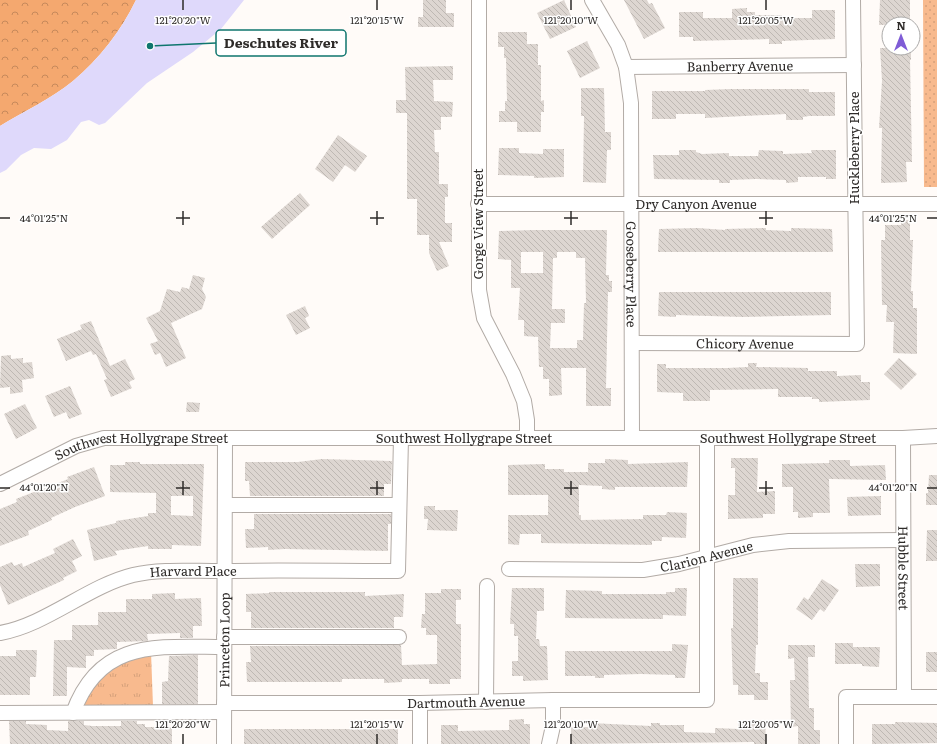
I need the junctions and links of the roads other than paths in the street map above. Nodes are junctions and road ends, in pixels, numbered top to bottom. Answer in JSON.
{"nodes":[{"id":1,"x":479,"y":0,"type":"edge"},
{"id":2,"x":592,"y":0,"type":"edge"},
{"id":3,"x":853,"y":0,"type":"edge"},
{"id":4,"x":854,"y":65,"type":"junction"},
{"id":5,"x":626,"y":67,"type":"junction"},
{"id":6,"x":478,"y":204,"type":"junction"},
{"id":7,"x":631,"y":204,"type":"junction"},
{"id":8,"x":855,"y":204,"type":"junction"},
{"id":9,"x":937,"y":204,"type":"edge"},
{"id":10,"x":632,"y":343,"type":"junction"},
{"id":11,"x":857,"y":344,"type":"joint"},
{"id":12,"x":937,"y":436,"type":"edge"},
{"id":13,"x":401,"y":438,"type":"junction"},
{"id":14,"x":527,"y":438,"type":"junction"},
{"id":15,"x":632,"y":438,"type":"junction"},
{"id":16,"x":707,"y":438,"type":"junction"},
{"id":17,"x":903,"y":438,"type":"junction"},
{"id":18,"x":224,"y":439,"type":"junction"},
{"id":19,"x":0,"y":484,"type":"edge"},
{"id":20,"x":224,"y":505,"type":"junction"},
{"id":21,"x":398,"y":505,"type":"junction"},
{"id":22,"x":903,"y":540,"type":"junction"},
{"id":23,"x":707,"y":556,"type":"junction"},
{"id":24,"x":509,"y":569,"type":"dead end"},
{"id":25,"x":224,"y":571,"type":"junction"},
{"id":26,"x":487,"y":586,"type":"dead end"},
{"id":27,"x":0,"y":633,"type":"edge"},
{"id":28,"x":399,"y":637,"type":"dead end"},
{"id":29,"x":224,"y":642,"type":"junction"},
{"id":30,"x":904,"y":697,"type":"junction"},
{"id":31,"x":937,"y":697,"type":"edge"},
{"id":32,"x":553,"y":700,"type":"junction"},
{"id":33,"x":486,"y":702,"type":"junction"},
{"id":34,"x":420,"y":704,"type":"junction"},
{"id":35,"x":224,"y":707,"type":"junction"},
{"id":36,"x":0,"y":713,"type":"edge"},
{"id":37,"x":73,"y":713,"type":"junction"},
{"id":38,"x":224,"y":744,"type":"edge"},
{"id":39,"x":420,"y":744,"type":"edge"},
{"id":40,"x":549,"y":744,"type":"edge"},
{"id":41,"x":846,"y":744,"type":"edge"}],
"edges":[{"from":1,"to":6,"type":"street","name":"Gorge View Street"},
{"from":2,"to":5,"type":"street","name":"Gooseberry Place"},
{"from":3,"to":4,"type":"street","name":"Huckleberry Place"},
{"from":4,"to":5,"type":"street","name":"Banberry Avenue"},
{"from":4,"to":8,"type":"street","name":"Huckleberry Place"},
{"from":5,"to":7,"type":"street","name":"Gooseberry Place"},
{"from":6,"to":7,"type":"street","name":"Dry Canyon Avenue"},
{"from":6,"to":14,"type":"street","name":"Gorge View Street"},
{"from":7,"to":8,"type":"street","name":"Dry Canyon Avenue"},
{"from":7,"to":10,"type":"street","name":"Gooseberry Place"},
{"from":8,"to":9,"type":"street","name":"Dry Canyon Avenue"},
{"from":8,"to":11,"type":"street","name":"Huckleberry Place"},
{"from":10,"to":11,"type":"street","name":"Chicory Avenue"},
{"from":10,"to":15,"type":"street","name":"Gooseberry Place"},
{"from":12,"to":17,"type":"street","name":"Southwest Hollygrape Street"},
{"from":13,"to":14,"type":"street","name":"Southwest Hollygrape Street"},
{"from":13,"to":18,"type":"street","name":"Southwest Hollygrape Street"},
{"from":13,"to":21,"type":"street"},
{"from":14,"to":15,"type":"street","name":"Southwest Hollygrape Street"},
{"from":15,"to":16,"type":"street","name":"Southwest Hollygrape Street"},
{"from":16,"to":17,"type":"street","name":"Southwest Hollygrape Street"},
{"from":16,"to":23,"type":"street"},
{"from":17,"to":22,"type":"street","name":"Hubble Street"},
{"from":18,"to":19,"type":"street","name":"Southwest Hollygrape Street"},
{"from":18,"to":20,"type":"street","name":"Princeton Loop"},
{"from":20,"to":21,"type":"street"},
{"from":20,"to":25,"type":"street","name":"Princeton Loop"},
{"from":21,"to":25,"type":"street","name":"Harvard Place"},
{"from":22,"to":23,"type":"street","name":"Clarion Avenue"},
{"from":22,"to":30,"type":"street","name":"Hubble Street"},
{"from":23,"to":24,"type":"street","name":"Clarion Avenue"},
{"from":23,"to":32,"type":"street","name":"Dartmouth Avenue"},
{"from":25,"to":27,"type":"street","name":"Harvard Place"},
{"from":25,"to":29,"type":"street","name":"Princeton Loop"},
{"from":26,"to":33,"type":"street"},
{"from":28,"to":29,"type":"street"},
{"from":29,"to":35,"type":"street","name":"Princeton Loop"},
{"from":29,"to":37,"type":"street"},
{"from":30,"to":31,"type":"street"},
{"from":30,"to":41,"type":"street"},
{"from":32,"to":33,"type":"street","name":"Dartmouth Avenue"},
{"from":32,"to":40,"type":"street"},
{"from":33,"to":34,"type":"street","name":"Dartmouth Avenue"},
{"from":34,"to":35,"type":"street","name":"Dartmouth Avenue"},
{"from":34,"to":39,"type":"street"},
{"from":35,"to":37,"type":"street","name":"Dartmouth Avenue"},
{"from":35,"to":38,"type":"street","name":"Princeton Loop"},
{"from":36,"to":37,"type":"street","name":"Dartmouth Avenue"}]}
